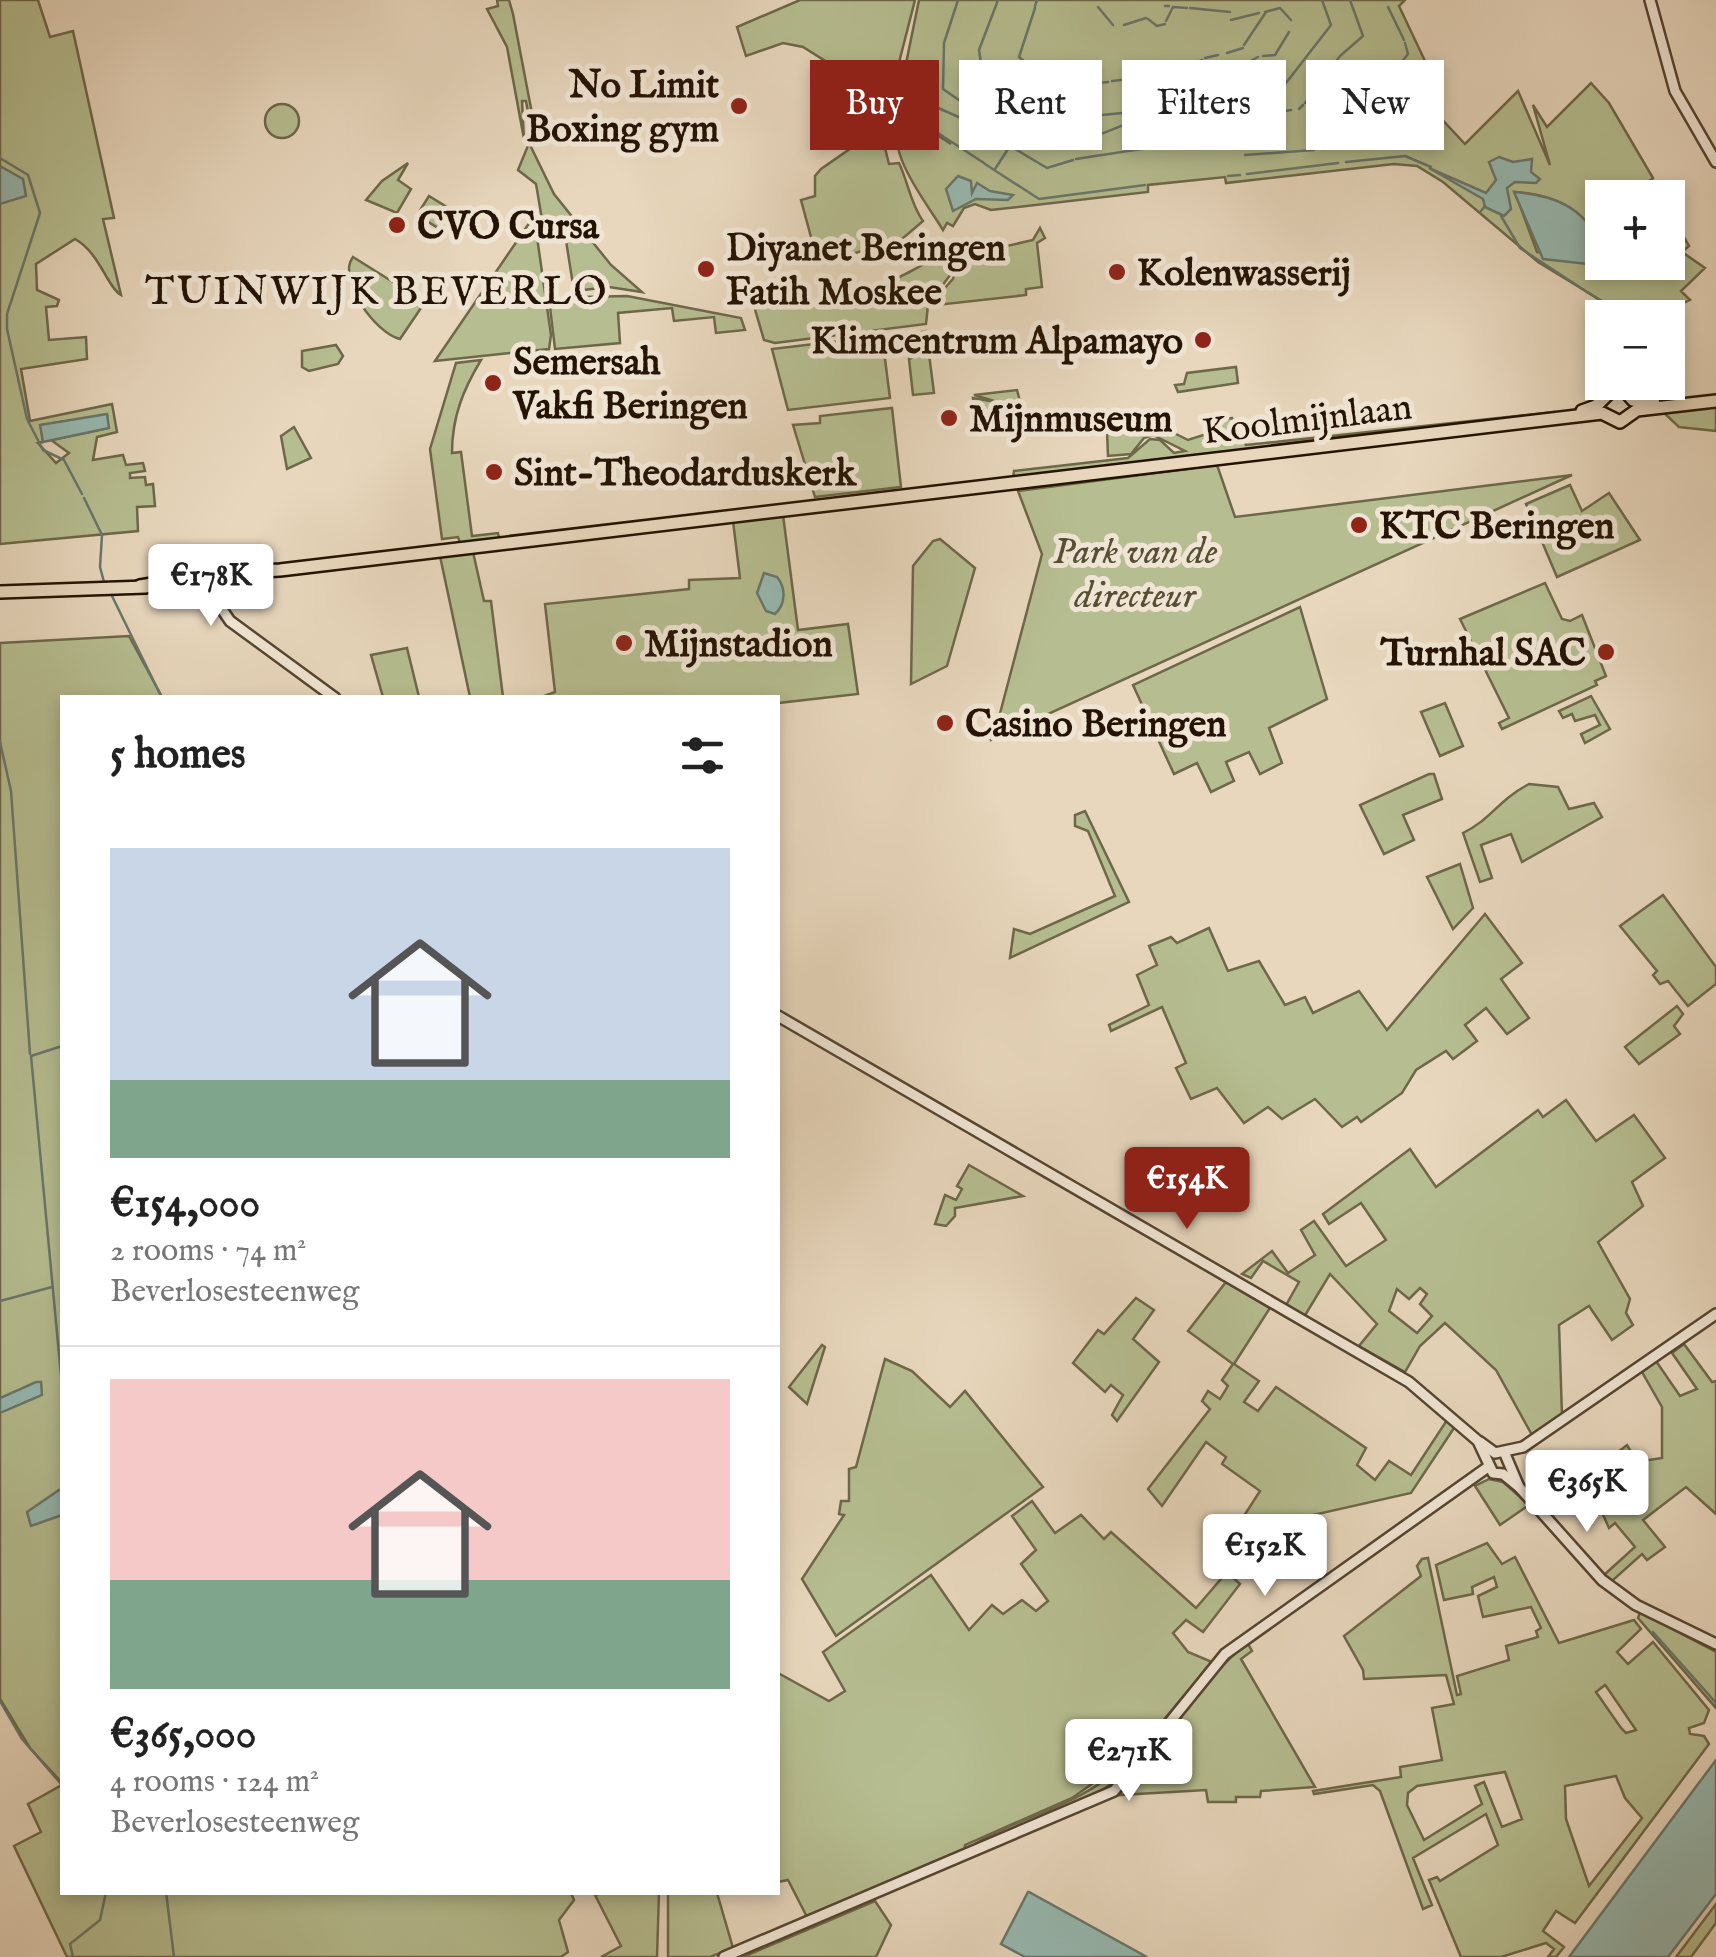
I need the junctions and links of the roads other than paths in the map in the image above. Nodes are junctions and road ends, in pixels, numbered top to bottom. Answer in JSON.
{"nodes":[{"id":1,"x":1650,"y":0,"type":"edge"},
{"id":2,"x":1716,"y":162,"type":"edge"},
{"id":3,"x":1600,"y":400,"type":"edge"},
{"id":4,"x":1601,"y":400,"type":"edge"},
{"id":5,"x":1627,"y":400,"type":"edge"},
{"id":6,"x":1716,"y":401,"type":"edge"},
{"id":7,"x":1632,"y":406,"type":"junction"},
{"id":8,"x":1602,"y":413,"type":"junction"},
{"id":9,"x":1567,"y":418,"type":"junction"},
{"id":10,"x":213,"y":582,"type":"junction"},
{"id":11,"x":0,"y":592,"type":"edge"},
{"id":12,"x":331,"y":695,"type":"edge"},
{"id":13,"x":780,"y":1017,"type":"edge"},
{"id":14,"x":1716,"y":1314,"type":"edge"},
{"id":15,"x":1499,"y":1463,"type":"junction"},
{"id":16,"x":1716,"y":1644,"type":"edge"},
{"id":17,"x":724,"y":1957,"type":"edge"}],
"edges":[{"from":1,"to":2,"type":"street"},
{"from":3,"to":9,"type":"main road","name":"Koolmijnlaan"},
{"from":4,"to":8,"type":"main road"},
{"from":5,"to":7,"type":"main road","name":"Koolmijnlaan"},
{"from":6,"to":7,"type":"main road","name":"Koolmijnlaan"},
{"from":7,"to":8,"type":"main road","name":"Koolmijnlaan"},
{"from":8,"to":9,"type":"main road","name":"Koolmijnlaan"},
{"from":9,"to":10,"type":"main road","name":"Koolmijnlaan"},
{"from":10,"to":11,"type":"main road","name":"Koolmijnlaan"},
{"from":10,"to":12,"type":"street"},
{"from":13,"to":15,"type":"street"},
{"from":14,"to":15,"type":"street"},
{"from":15,"to":16,"type":"street"},
{"from":15,"to":17,"type":"street"}]}
